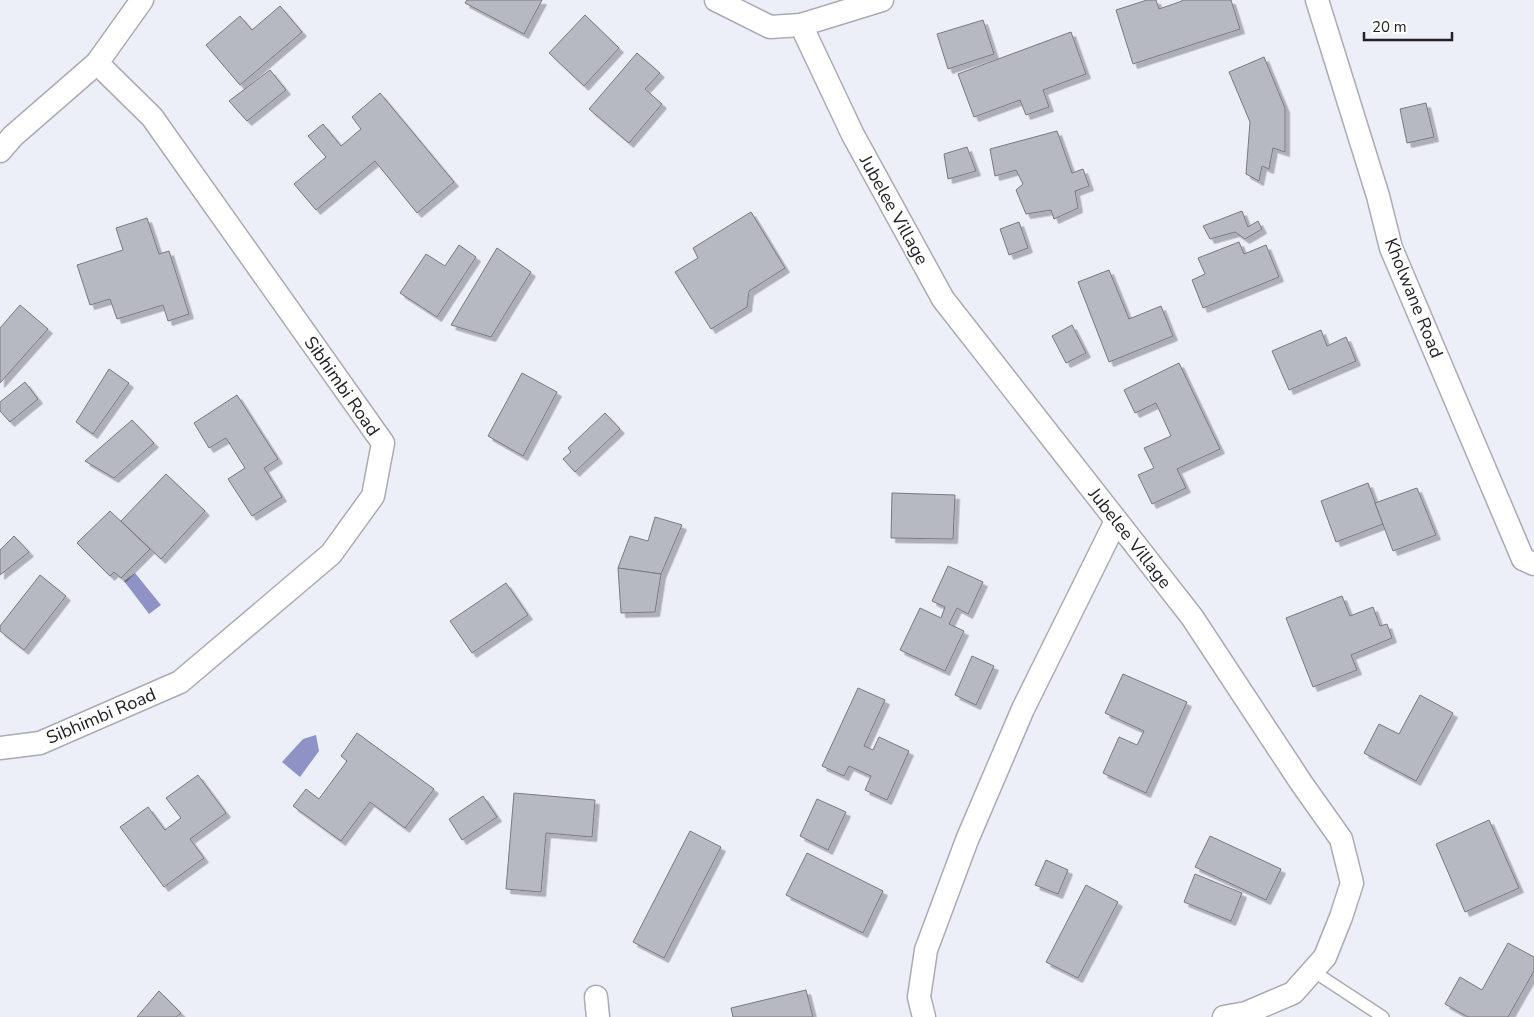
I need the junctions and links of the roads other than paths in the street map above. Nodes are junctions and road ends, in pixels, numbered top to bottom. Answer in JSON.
{"nodes":[{"id":1,"x":142,"y":0,"type":"edge"},
{"id":2,"x":716,"y":0,"type":"edge"},
{"id":3,"x":882,"y":0,"type":"edge"},
{"id":4,"x":1317,"y":0,"type":"edge"},
{"id":5,"x":801,"y":25,"type":"junction"},
{"id":6,"x":97,"y":63,"type":"junction"},
{"id":7,"x":4,"y":140,"type":"edge"},
{"id":8,"x":1116,"y":522,"type":"junction"},
{"id":9,"x":1529,"y":562,"type":"edge"},
{"id":10,"x":0,"y":748,"type":"edge"},
{"id":11,"x":1313,"y":971,"type":"junction"},
{"id":12,"x":924,"y":1017,"type":"edge"},
{"id":13,"x":1224,"y":1017,"type":"edge"},
{"id":14,"x":1383,"y":1017,"type":"edge"}],
"edges":[{"from":1,"to":6,"type":"street"},
{"from":2,"to":5,"type":"street"},
{"from":3,"to":5,"type":"street"},
{"from":4,"to":9,"type":"street","name":"Kholwane Road"},
{"from":5,"to":8,"type":"street","name":"Jubelee Village"},
{"from":6,"to":7,"type":"street"},
{"from":6,"to":10,"type":"street","name":"Sibhimbi Road"},
{"from":8,"to":11,"type":"street","name":"Jubelee Village"},
{"from":8,"to":12,"type":"street"},
{"from":11,"to":13,"type":"street","name":"Jubelee Village"},
{"from":11,"to":14,"type":"lane"}]}
